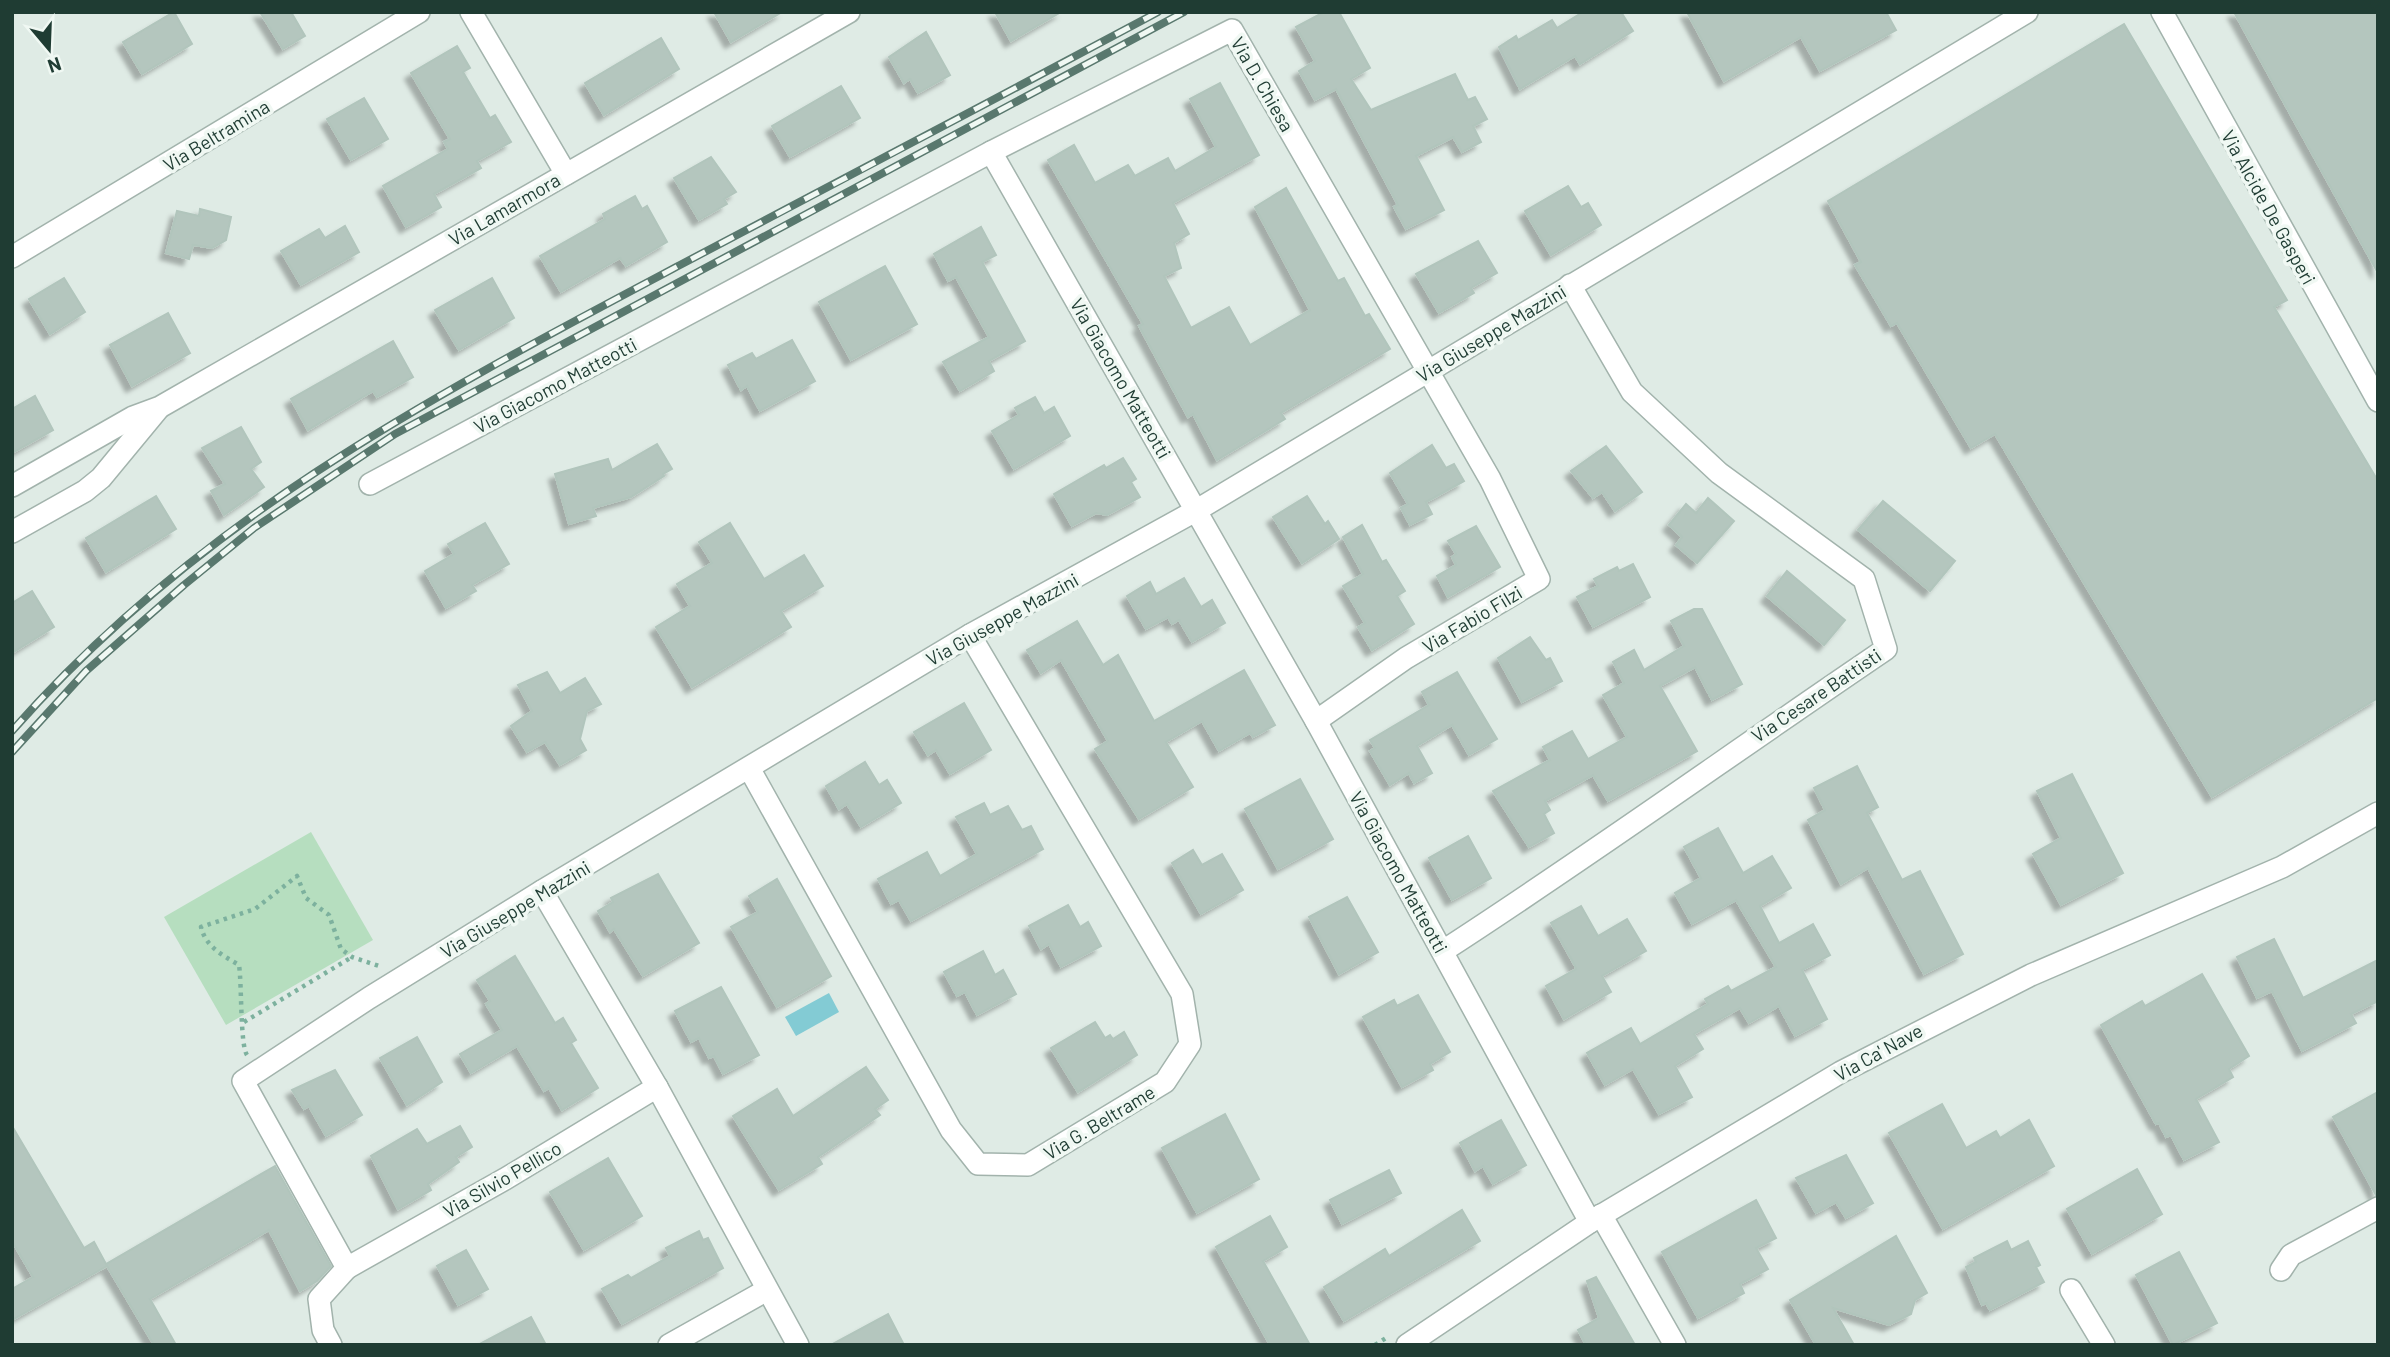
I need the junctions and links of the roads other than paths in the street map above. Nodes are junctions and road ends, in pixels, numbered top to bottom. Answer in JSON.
{"nodes":[{"id":1,"x":419,"y":12,"type":"edge"},
{"id":2,"x":471,"y":12,"type":"edge"},
{"id":3,"x":849,"y":12,"type":"edge"},
{"id":4,"x":2027,"y":12,"type":"edge"},
{"id":5,"x":2162,"y":12,"type":"edge"},
{"id":6,"x":991,"y":152,"type":"junction"},
{"id":7,"x":566,"y":174,"type":"junction"},
{"id":8,"x":12,"y":257,"type":"edge"},
{"id":9,"x":1570,"y":285,"type":"junction"},
{"id":10,"x":1427,"y":373,"type":"junction"},
{"id":11,"x":2378,"y":401,"type":"edge"},
{"id":12,"x":160,"y":407,"type":"junction"},
{"id":13,"x":370,"y":484,"type":"dead end"},
{"id":14,"x":12,"y":486,"type":"edge"},
{"id":15,"x":1197,"y":510,"type":"junction"},
{"id":16,"x":12,"y":531,"type":"edge"},
{"id":17,"x":970,"y":635,"type":"junction"},
{"id":18,"x":1316,"y":721,"type":"junction"},
{"id":19,"x":749,"y":768,"type":"junction"},
{"id":20,"x":2378,"y":813,"type":"edge"},
{"id":21,"x":542,"y":891,"type":"junction"},
{"id":22,"x":1443,"y":951,"type":"junction"},
{"id":23,"x":657,"y":1087,"type":"junction"},
{"id":24,"x":2378,"y":1208,"type":"edge"},
{"id":25,"x":1596,"y":1219,"type":"junction"},
{"id":26,"x":346,"y":1268,"type":"junction"},
{"id":27,"x":2281,"y":1270,"type":"dead end"},
{"id":28,"x":767,"y":1290,"type":"junction"},
{"id":29,"x":2071,"y":1290,"type":"dead end"},
{"id":30,"x":331,"y":1345,"type":"edge"},
{"id":31,"x":669,"y":1345,"type":"edge"},
{"id":32,"x":798,"y":1345,"type":"edge"},
{"id":33,"x":1407,"y":1345,"type":"edge"},
{"id":34,"x":1675,"y":1345,"type":"edge"},
{"id":35,"x":2104,"y":1345,"type":"edge"}],
"edges":[{"from":1,"to":8,"type":"street","name":"Via Beltramina"},
{"from":2,"to":7,"type":"street"},
{"from":3,"to":7,"type":"street","name":"Via Lamarmora"},
{"from":4,"to":9,"type":"street","name":"Via Giuseppe Mazzini"},
{"from":5,"to":11,"type":"street","name":"Via Alcide De Gasperi"},
{"from":6,"to":10,"type":"street","name":"Via D. Chiesa"},
{"from":6,"to":13,"type":"street","name":"Via Giacomo Matteotti"},
{"from":6,"to":15,"type":"street","name":"Via Giacomo Matteotti"},
{"from":7,"to":12,"type":"street","name":"Via Lamarmora"},
{"from":9,"to":10,"type":"street","name":"Via Giuseppe Mazzini"},
{"from":9,"to":22,"type":"street","name":"Via Cesare Battisti"},
{"from":10,"to":15,"type":"street","name":"Via Giuseppe Mazzini"},
{"from":10,"to":18,"type":"street","name":"Via Fabio Filzi"},
{"from":12,"to":14,"type":"street","name":"Via Lamarmora"},
{"from":12,"to":16,"type":"street","name":"Via Lamarmora"},
{"from":15,"to":17,"type":"street","name":"Via Giuseppe Mazzini"},
{"from":15,"to":18,"type":"street","name":"Via Giacomo Matteotti"},
{"from":17,"to":19,"type":"street","name":"Via Giuseppe Mazzini"},
{"from":17,"to":19,"type":"street","name":"Via G. Beltrame"},
{"from":18,"to":22,"type":"street","name":"Via Giacomo Matteotti"},
{"from":19,"to":21,"type":"street","name":"Via Giuseppe Mazzini"},
{"from":20,"to":25,"type":"street","name":"Via Ca' Nave"},
{"from":21,"to":23,"type":"street"},
{"from":21,"to":26,"type":"street","name":"Via Giuseppe Mazzini"},
{"from":22,"to":25,"type":"street","name":"Via Giacomo Matteotti"},
{"from":23,"to":26,"type":"street","name":"Via Silvio Pellico"},
{"from":23,"to":28,"type":"street"},
{"from":24,"to":27,"type":"street"},
{"from":25,"to":33,"type":"street","name":"Via Ca' Nave"},
{"from":25,"to":34,"type":"street","name":"Via Giacomo Matteotti"},
{"from":26,"to":30,"type":"street"},
{"from":28,"to":31,"type":"street"},
{"from":28,"to":32,"type":"street"},
{"from":29,"to":35,"type":"street"}]}
